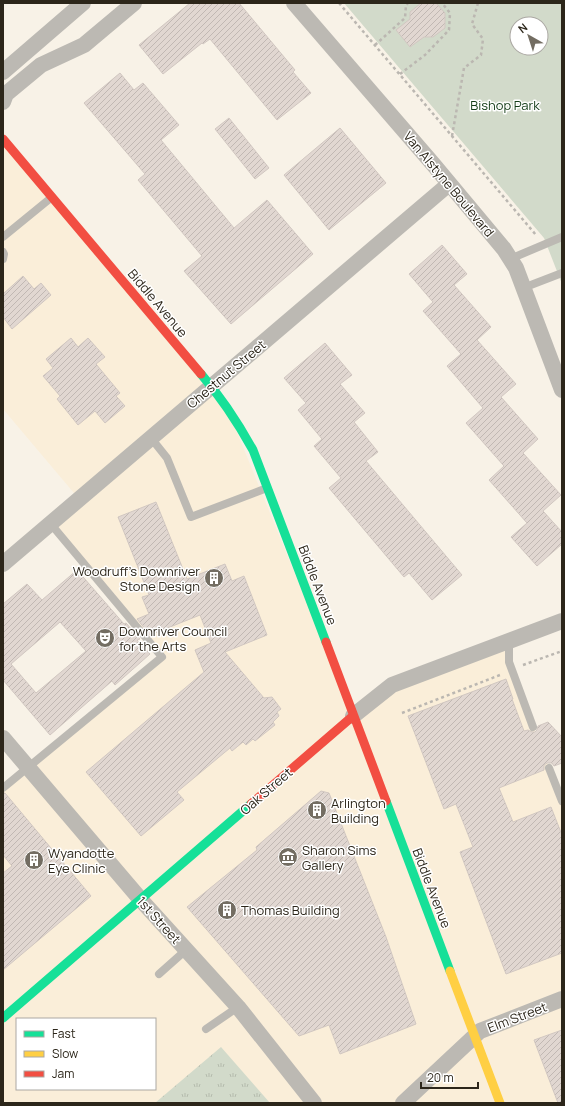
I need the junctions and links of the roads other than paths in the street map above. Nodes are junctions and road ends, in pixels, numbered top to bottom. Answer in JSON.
{"nodes":[{"id":1,"x":83,"y":3,"type":"edge"},
{"id":2,"x":134,"y":3,"type":"edge"},
{"id":3,"x":294,"y":3,"type":"edge"},
{"id":4,"x":3,"y":72,"type":"edge"},
{"id":5,"x":3,"y":102,"type":"edge"},
{"id":6,"x":3,"y":139,"type":"edge"},
{"id":7,"x":449,"y":184,"type":"junction"},
{"id":8,"x":52,"y":197,"type":"junction"},
{"id":9,"x":3,"y":237,"type":"edge"},
{"id":10,"x":562,"y":237,"type":"edge"},
{"id":11,"x":3,"y":252,"type":"edge"},
{"id":12,"x":3,"y":259,"type":"edge"},
{"id":13,"x":510,"y":259,"type":"junction"},
{"id":14,"x":562,"y":273,"type":"edge"},
{"id":15,"x":523,"y":288,"type":"junction"},
{"id":16,"x":211,"y":386,"type":"junction"},
{"id":17,"x":562,"y":390,"type":"edge"},
{"id":18,"x":150,"y":438,"type":"junction"},
{"id":19,"x":267,"y":488,"type":"junction"},
{"id":20,"x":50,"y":523,"type":"junction"},
{"id":21,"x":3,"y":564,"type":"edge"},
{"id":22,"x":562,"y":621,"type":"edge"},
{"id":23,"x":509,"y":640,"type":"junction"},
{"id":24,"x":353,"y":716,"type":"junction"},
{"id":25,"x":534,"y":727,"type":"dead end"},
{"id":26,"x":3,"y":738,"type":"edge"},
{"id":27,"x":28,"y":767,"type":"junction"},
{"id":28,"x":550,"y":768,"type":"dead end"},
{"id":29,"x":3,"y":788,"type":"edge"},
{"id":30,"x":562,"y":801,"type":"edge"},
{"id":31,"x":141,"y":900,"type":"junction"},
{"id":32,"x":186,"y":950,"type":"junction"},
{"id":33,"x":159,"y":974,"type":"dead end"},
{"id":34,"x":562,"y":999,"type":"edge"},
{"id":35,"x":238,"y":1007,"type":"junction"},
{"id":36,"x":3,"y":1018,"type":"edge"},
{"id":37,"x":206,"y":1029,"type":"dead end"},
{"id":38,"x":474,"y":1036,"type":"junction"},
{"id":39,"x":314,"y":1103,"type":"edge"},
{"id":40,"x":403,"y":1103,"type":"edge"},
{"id":41,"x":500,"y":1103,"type":"edge"}],
"edges":[{"from":1,"to":4,"type":"street"},
{"from":2,"to":5,"type":"street"},
{"from":3,"to":7,"type":"street","name":"Van Alstyne Boulevard"},
{"from":6,"to":8,"type":"main road","name":"Biddle Avenue"},
{"from":7,"to":13,"type":"street","name":"Van Alstyne Boulevard"},
{"from":7,"to":16,"type":"street","name":"Chestnut Street"},
{"from":8,"to":9,"type":"lane"},
{"from":8,"to":16,"type":"main road","name":"Biddle Avenue"},
{"from":10,"to":13,"type":"lane"},
{"from":11,"to":12,"type":"lane"},
{"from":13,"to":15,"type":"street","name":"Van Alstyne Boulevard"},
{"from":14,"to":15,"type":"lane"},
{"from":15,"to":17,"type":"street","name":"Van Alstyne Boulevard"},
{"from":16,"to":18,"type":"street","name":"Chestnut Street"},
{"from":16,"to":19,"type":"main road","name":"Biddle Avenue"},
{"from":18,"to":19,"type":"lane"},
{"from":18,"to":20,"type":"street","name":"Chestnut Street"},
{"from":19,"to":24,"type":"main road","name":"Biddle Avenue"},
{"from":20,"to":21,"type":"street","name":"Chestnut Street"},
{"from":20,"to":27,"type":"lane"},
{"from":22,"to":23,"type":"street","name":"Oak Street"},
{"from":23,"to":24,"type":"street","name":"Oak Street"},
{"from":23,"to":25,"type":"lane"},
{"from":24,"to":31,"type":"main road","name":"Oak Street"},
{"from":24,"to":38,"type":"main road","name":"Biddle Avenue"},
{"from":26,"to":27,"type":"street","name":"1st Street"},
{"from":27,"to":29,"type":"lane"},
{"from":27,"to":31,"type":"street","name":"1st Street"},
{"from":28,"to":30,"type":"lane"},
{"from":31,"to":32,"type":"street","name":"1st Street"},
{"from":31,"to":36,"type":"main road","name":"Oak Street"},
{"from":32,"to":33,"type":"lane"},
{"from":32,"to":35,"type":"street","name":"1st Street"},
{"from":34,"to":38,"type":"street","name":"Elm Street"},
{"from":35,"to":37,"type":"lane"},
{"from":35,"to":39,"type":"street","name":"1st Street"},
{"from":38,"to":40,"type":"street","name":"Elm Street"},
{"from":38,"to":41,"type":"main road","name":"Biddle Avenue"}]}
